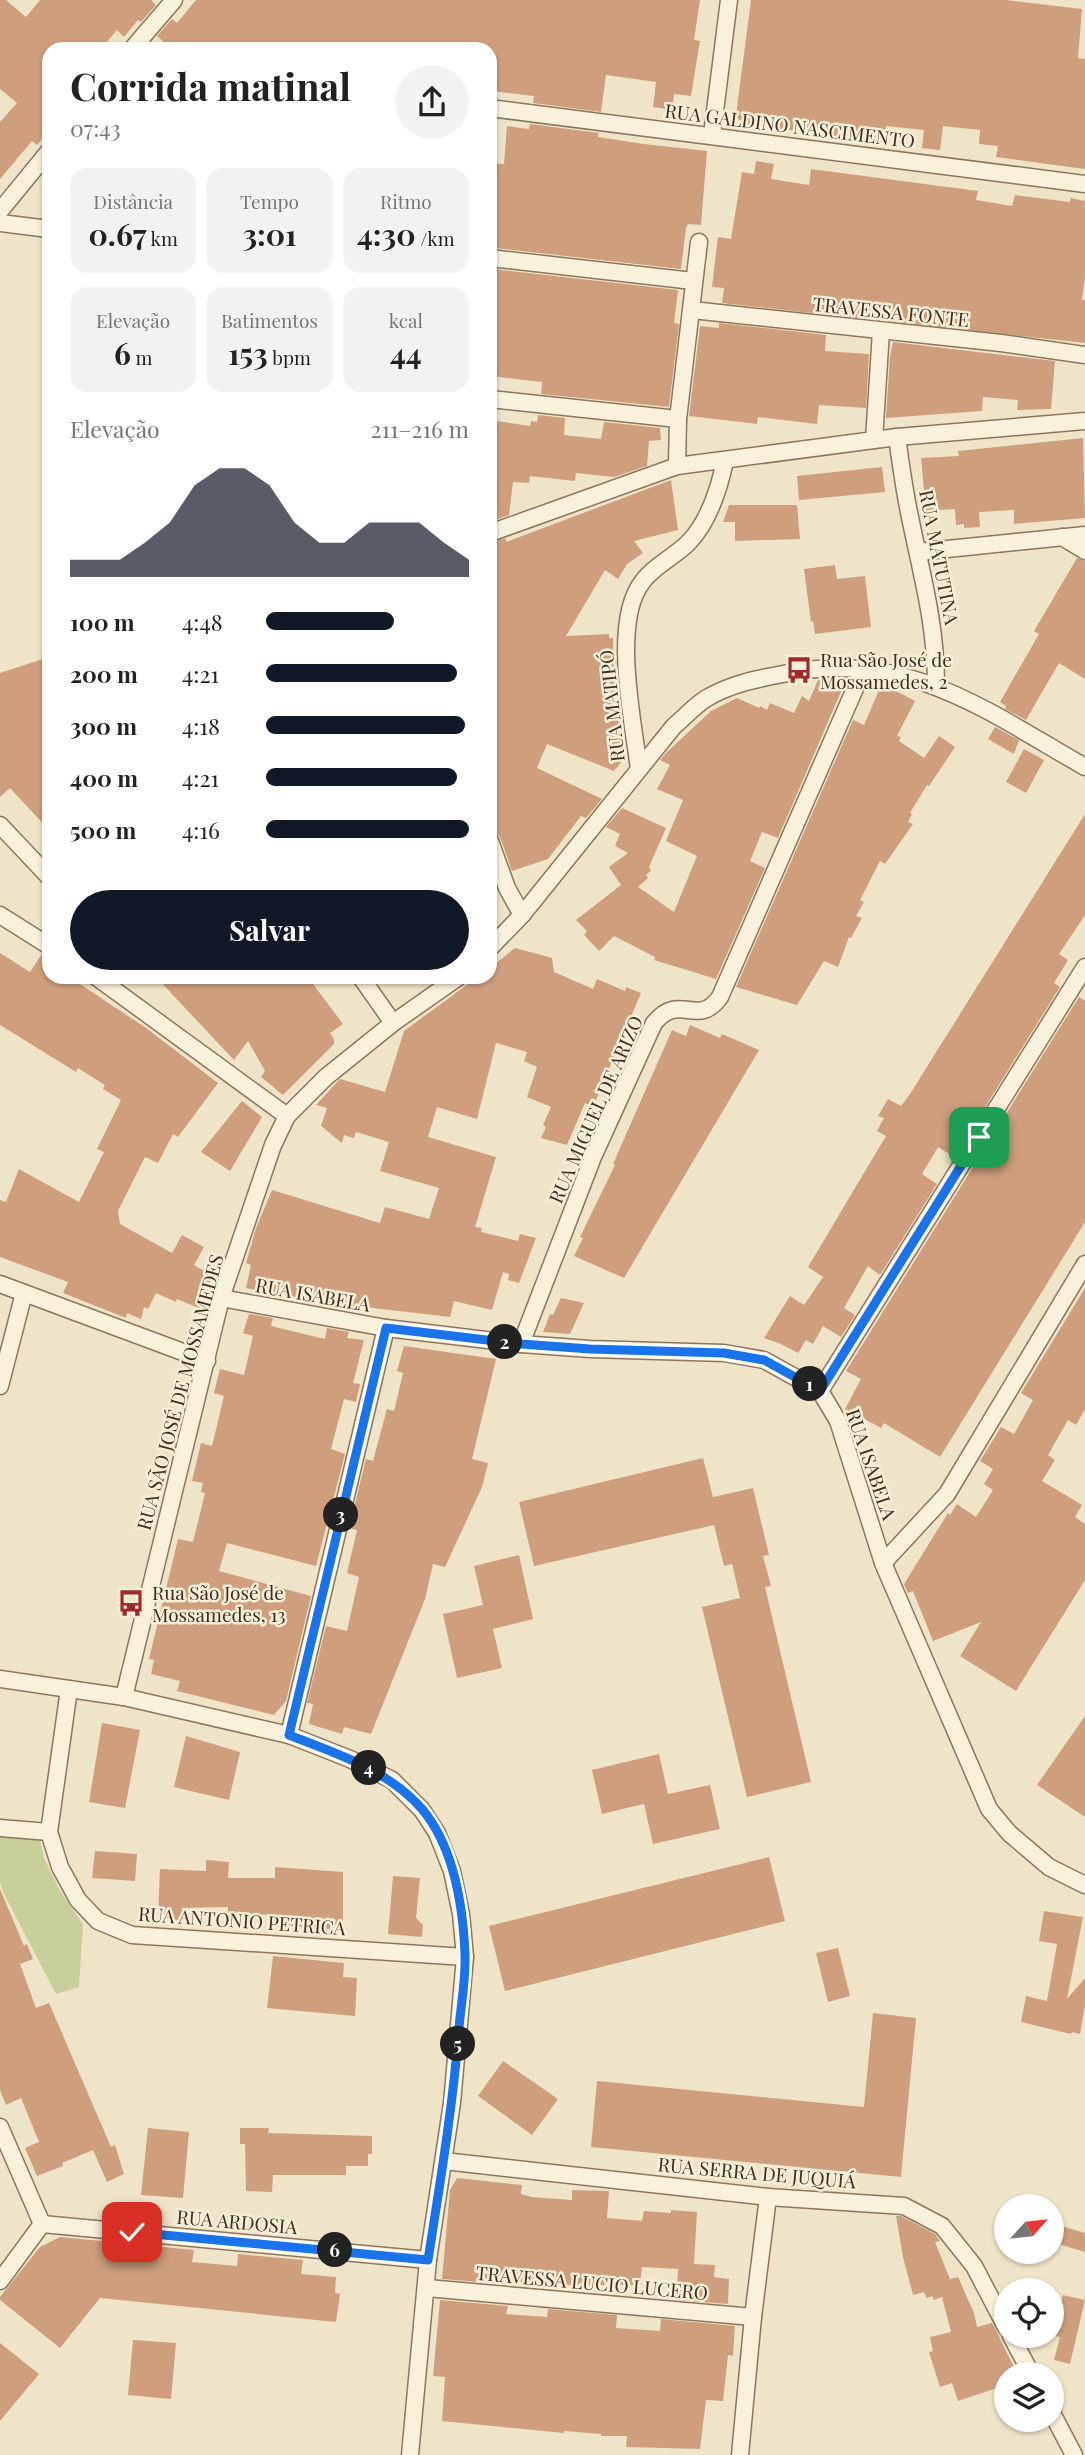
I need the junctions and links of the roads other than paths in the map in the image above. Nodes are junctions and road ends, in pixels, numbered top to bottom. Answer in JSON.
{"nodes":[{"id":1,"x":174,"y":0,"type":"edge"},
{"id":2,"x":729,"y":0,"type":"edge"},
{"id":3,"x":138,"y":42,"type":"edge"},
{"id":4,"x":497,"y":109,"type":"edge"},
{"id":5,"x":712,"y":135,"type":"junction"},
{"id":6,"x":42,"y":159,"type":"edge"},
{"id":7,"x":1085,"y":184,"type":"edge"},
{"id":8,"x":0,"y":211,"type":"edge"},
{"id":9,"x":0,"y":223,"type":"edge"},
{"id":10,"x":42,"y":228,"type":"edge"},
{"id":11,"x":699,"y":242,"type":"dead end"},
{"id":12,"x":497,"y":259,"type":"edge"},
{"id":13,"x":693,"y":281,"type":"junction"},
{"id":14,"x":692,"y":310,"type":"junction"},
{"id":15,"x":881,"y":331,"type":"junction"},
{"id":16,"x":1085,"y":355,"type":"edge"},
{"id":17,"x":497,"y":400,"type":"edge"},
{"id":18,"x":678,"y":419,"type":"junction"},
{"id":19,"x":1085,"y":421,"type":"edge"},
{"id":20,"x":897,"y":437,"type":"junction"},
{"id":21,"x":874,"y":440,"type":"junction"},
{"id":22,"x":725,"y":461,"type":"junction"},
{"id":23,"x":677,"y":466,"type":"junction"},
{"id":24,"x":497,"y":530,"type":"edge"},
{"id":25,"x":1085,"y":536,"type":"edge"},
{"id":26,"x":1062,"y":537,"type":"junction"},
{"id":27,"x":1085,"y":551,"type":"edge"},
{"id":28,"x":918,"y":552,"type":"junction"},
{"id":29,"x":864,"y":668,"type":"junction"},
{"id":30,"x":936,"y":685,"type":"junction"},
{"id":31,"x":1085,"y":767,"type":"edge"},
{"id":32,"x":639,"y":769,"type":"junction"},
{"id":33,"x":0,"y":825,"type":"edge"},
{"id":34,"x":497,"y":860,"type":"edge"},
{"id":35,"x":42,"y":870,"type":"edge"},
{"id":36,"x":0,"y":915,"type":"edge"},
{"id":37,"x":522,"y":915,"type":"junction"},
{"id":38,"x":497,"y":941,"type":"edge"},
{"id":39,"x":42,"y":942,"type":"edge"},
{"id":40,"x":1085,"y":967,"type":"edge"},
{"id":41,"x":107,"y":984,"type":"edge"},
{"id":42,"x":122,"y":984,"type":"edge"},
{"id":43,"x":366,"y":984,"type":"edge"},
{"id":44,"x":449,"y":984,"type":"edge"},
{"id":45,"x":129,"y":999,"type":"junction"},
{"id":46,"x":393,"y":1023,"type":"junction"},
{"id":47,"x":287,"y":1116,"type":"junction"},
{"id":48,"x":1085,"y":1264,"type":"edge"},
{"id":49,"x":0,"y":1284,"type":"edge"},
{"id":50,"x":24,"y":1293,"type":"junction"},
{"id":51,"x":221,"y":1298,"type":"junction"},
{"id":52,"x":386,"y":1328,"type":"junction"},
{"id":53,"x":521,"y":1344,"type":"junction"},
{"id":54,"x":207,"y":1361,"type":"junction"},
{"id":55,"x":0,"y":1386,"type":"edge"},
{"id":56,"x":820,"y":1391,"type":"junction"},
{"id":57,"x":883,"y":1563,"type":"junction"},
{"id":58,"x":0,"y":1679,"type":"edge"},
{"id":59,"x":69,"y":1689,"type":"junction"},
{"id":60,"x":124,"y":1697,"type":"junction"},
{"id":61,"x":289,"y":1735,"type":"junction"},
{"id":62,"x":0,"y":1828,"type":"edge"},
{"id":63,"x":49,"y":1832,"type":"junction"},
{"id":64,"x":1085,"y":1885,"type":"edge"},
{"id":65,"x":465,"y":1957,"type":"junction"},
{"id":66,"x":0,"y":2127,"type":"edge"},
{"id":67,"x":444,"y":2161,"type":"junction"},
{"id":68,"x":768,"y":2197,"type":"junction"},
{"id":69,"x":42,"y":2224,"type":"junction"},
{"id":70,"x":428,"y":2260,"type":"junction"},
{"id":71,"x":0,"y":2281,"type":"edge"},
{"id":72,"x":427,"y":2288,"type":"junction"},
{"id":73,"x":994,"y":2304,"type":"edge"},
{"id":74,"x":753,"y":2317,"type":"junction"},
{"id":75,"x":1062,"y":2432,"type":"edge"},
{"id":76,"x":410,"y":2455,"type":"edge"},
{"id":77,"x":740,"y":2455,"type":"edge"},
{"id":78,"x":1074,"y":2455,"type":"edge"}],
"edges":[{"from":1,"to":3,"type":"street"},
{"from":2,"to":5,"type":"street"},
{"from":4,"to":5,"type":"street","name":"RUA GALDINO NASCIMENTO"},
{"from":5,"to":7,"type":"street","name":"RUA GALDINO NASCIMENTO"},
{"from":6,"to":8,"type":"street"},
{"from":9,"to":10,"type":"street"},
{"from":11,"to":13,"type":"street"},
{"from":12,"to":13,"type":"street"},
{"from":13,"to":14,"type":"street"},
{"from":14,"to":15,"type":"street","name":"TRAVESSA FONTE"},
{"from":14,"to":18,"type":"street"},
{"from":15,"to":16,"type":"street","name":"TRAVESSA FONTE"},
{"from":15,"to":21,"type":"street"},
{"from":17,"to":18,"type":"street"},
{"from":18,"to":23,"type":"street"},
{"from":19,"to":20,"type":"street"},
{"from":20,"to":21,"type":"street"},
{"from":20,"to":28,"type":"street","name":"RUA MATUTINA"},
{"from":21,"to":22,"type":"street"},
{"from":22,"to":23,"type":"street"},
{"from":22,"to":32,"type":"street","name":"RUA MATIPÓ"},
{"from":23,"to":24,"type":"street"},
{"from":25,"to":26,"type":"street"},
{"from":26,"to":27,"type":"street"},
{"from":26,"to":28,"type":"street"},
{"from":28,"to":30,"type":"street","name":"RUA MATUTINA"},
{"from":29,"to":30,"type":"street"},
{"from":29,"to":32,"type":"street"},
{"from":29,"to":53,"type":"street","name":"RUA MIGUEL DE ARIZO"},
{"from":30,"to":31,"type":"street"},
{"from":32,"to":37,"type":"street"},
{"from":33,"to":35,"type":"street"},
{"from":34,"to":37,"type":"street"},
{"from":36,"to":39,"type":"street"},
{"from":37,"to":38,"type":"street"},
{"from":40,"to":56,"type":"street"},
{"from":41,"to":45,"type":"street"},
{"from":42,"to":45,"type":"street"},
{"from":43,"to":46,"type":"street"},
{"from":44,"to":46,"type":"street","name":"RUA SÃO JOSÉ DE MOSSAMEDES"},
{"from":45,"to":47,"type":"street"},
{"from":46,"to":47,"type":"street","name":"RUA SÃO JOSÉ DE MOSSAMEDES"},
{"from":47,"to":51,"type":"street","name":"RUA SÃO JOSÉ DE MOSSAMEDES"},
{"from":48,"to":57,"type":"street"},
{"from":49,"to":50,"type":"street"},
{"from":50,"to":54,"type":"street"},
{"from":50,"to":55,"type":"street"},
{"from":51,"to":52,"type":"street","name":"RUA ISABELA"},
{"from":51,"to":54,"type":"street","name":"RUA SÃO JOSÉ DE MOSSAMEDES"},
{"from":52,"to":53,"type":"street","name":"RUA ISABELA"},
{"from":52,"to":61,"type":"street"},
{"from":53,"to":56,"type":"street","name":"RUA ISABELA"},
{"from":54,"to":60,"type":"street","name":"RUA SÃO JOSÉ DE MOSSAMEDES"},
{"from":56,"to":57,"type":"street","name":"RUA ISABELA"},
{"from":57,"to":64,"type":"street","name":"RUA ISABELA"},
{"from":58,"to":59,"type":"street"},
{"from":59,"to":60,"type":"street"},
{"from":59,"to":63,"type":"street","name":"RUA ANTONIO PETRICA"},
{"from":60,"to":61,"type":"street"},
{"from":61,"to":65,"type":"street"},
{"from":62,"to":63,"type":"street"},
{"from":63,"to":65,"type":"street","name":"RUA ANTONIO PETRICA"},
{"from":65,"to":67,"type":"street"},
{"from":66,"to":69,"type":"street"},
{"from":67,"to":68,"type":"street","name":"RUA SERRA DE JUQUIÁ"},
{"from":67,"to":70,"type":"street"},
{"from":68,"to":73,"type":"street","name":"RUA SERRA DE JUQUIÁ"},
{"from":68,"to":74,"type":"street"},
{"from":69,"to":70,"type":"street","name":"RUA ARDOSIA"},
{"from":69,"to":71,"type":"street"},
{"from":70,"to":72,"type":"street"},
{"from":72,"to":74,"type":"street","name":"TRAVESSA LUCIO LUCERO"},
{"from":72,"to":76,"type":"street"},
{"from":74,"to":77,"type":"street"},
{"from":75,"to":78,"type":"street"}]}
